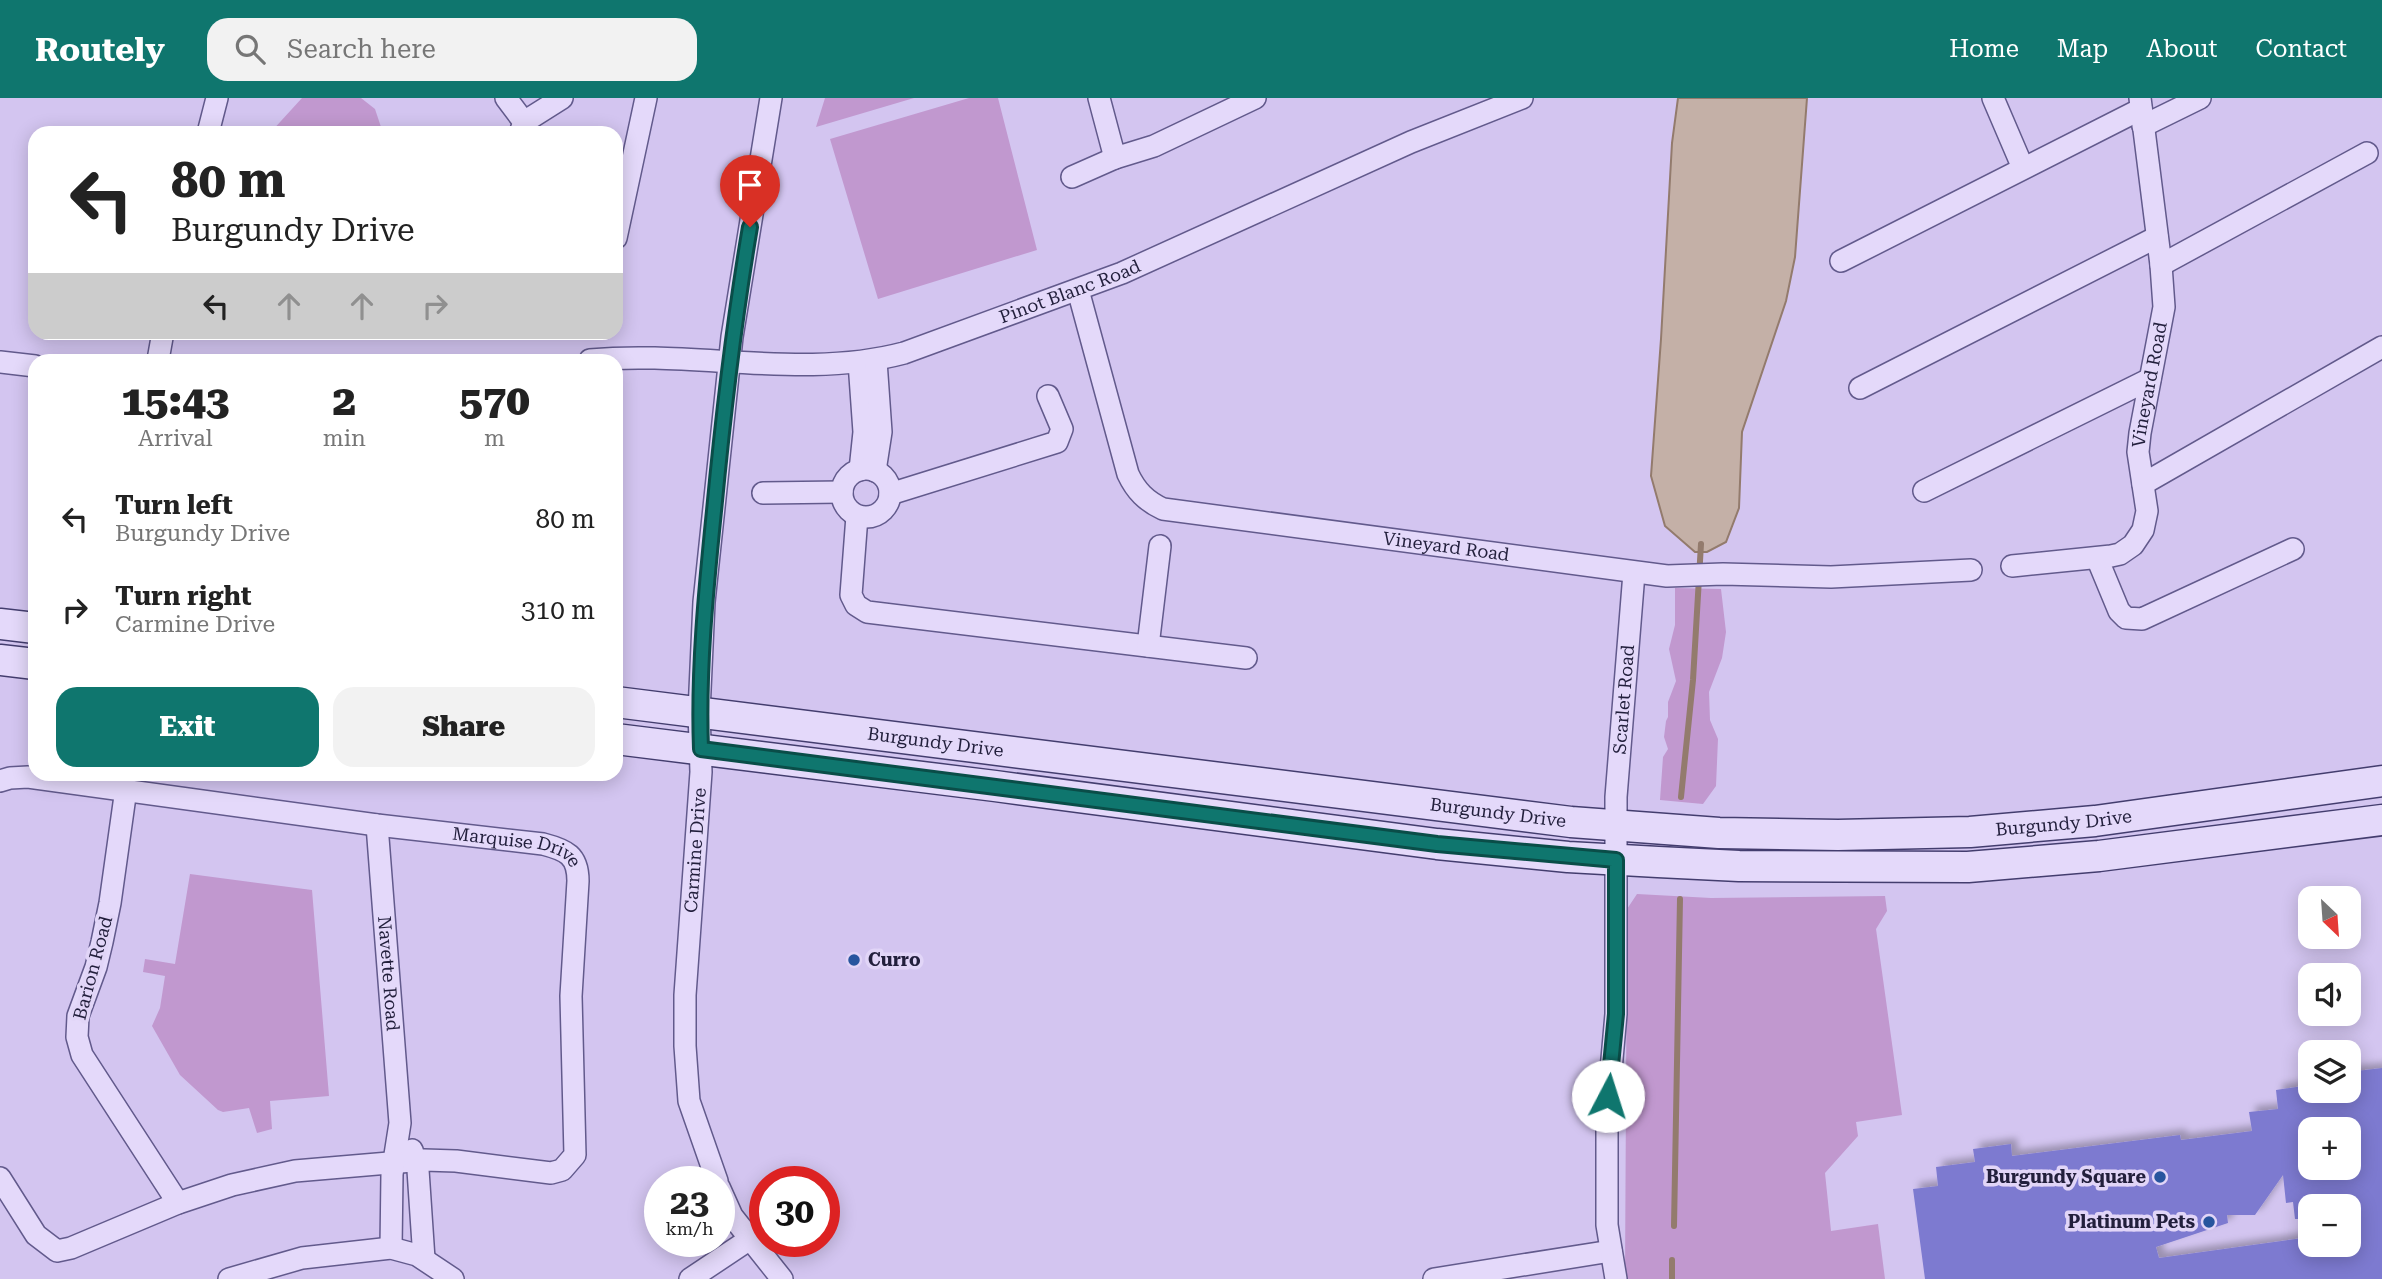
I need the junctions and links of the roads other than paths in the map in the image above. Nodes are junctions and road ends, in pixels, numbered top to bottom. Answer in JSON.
{"nodes":[{"id":1,"x":217,"y":98,"type":"edge"},
{"id":2,"x":506,"y":98,"type":"edge"},
{"id":3,"x":562,"y":98,"type":"edge"},
{"id":4,"x":646,"y":98,"type":"edge"},
{"id":5,"x":771,"y":98,"type":"edge"},
{"id":6,"x":1099,"y":98,"type":"edge"},
{"id":7,"x":1255,"y":98,"type":"edge"},
{"id":8,"x":1522,"y":98,"type":"edge"},
{"id":9,"x":1993,"y":98,"type":"edge"},
{"id":10,"x":2200,"y":98,"type":"edge"},
{"id":11,"x":2141,"y":111,"type":"edge"},
{"id":12,"x":210,"y":126,"type":"edge"},
{"id":13,"x":521,"y":126,"type":"edge"},
{"id":14,"x":523,"y":126,"type":"edge"},
{"id":15,"x":2367,"y":153,"type":"dead end"},
{"id":16,"x":1115,"y":158,"type":"junction"},
{"id":17,"x":2023,"y":168,"type":"junction"},
{"id":18,"x":1072,"y":177,"type":"dead end"},
{"id":19,"x":623,"y":206,"type":"edge"},
{"id":20,"x":2157,"y":237,"type":"junction"},
{"id":21,"x":1841,"y":261,"type":"dead end"},
{"id":22,"x":2161,"y":265,"type":"junction"},
{"id":23,"x":1078,"y":290,"type":"junction"},
{"id":24,"x":2382,"y":347,"type":"edge"},
{"id":25,"x":623,"y":359,"type":"edge"},
{"id":26,"x":867,"y":361,"type":"junction"},
{"id":27,"x":0,"y":362,"type":"edge"},
{"id":28,"x":729,"y":362,"type":"junction"},
{"id":29,"x":28,"y":365,"type":"edge"},
{"id":30,"x":2150,"y":379,"type":"junction"},
{"id":31,"x":1860,"y":388,"type":"dead end"},
{"id":32,"x":1048,"y":396,"type":"dead end"},
{"id":33,"x":867,"y":470,"type":"junction"},
{"id":34,"x":2143,"y":484,"type":"junction"},
{"id":35,"x":1924,"y":491,"type":"dead end"},
{"id":36,"x":842,"y":492,"type":"junction"},
{"id":37,"x":763,"y":493,"type":"dead end"},
{"id":38,"x":890,"y":494,"type":"junction"},
{"id":39,"x":857,"y":516,"type":"junction"},
{"id":40,"x":1160,"y":546,"type":"dead end"},
{"id":41,"x":2293,"y":549,"type":"dead end"},
{"id":42,"x":2097,"y":558,"type":"junction"},
{"id":43,"x":2012,"y":566,"type":"dead end"},
{"id":44,"x":1971,"y":570,"type":"dead end"},
{"id":45,"x":1634,"y":573,"type":"junction"},
{"id":46,"x":0,"y":624,"type":"edge"},
{"id":47,"x":28,"y":627,"type":"edge"},
{"id":48,"x":1148,"y":646,"type":"junction"},
{"id":49,"x":1245,"y":658,"type":"dead end"},
{"id":50,"x":0,"y":660,"type":"edge"},
{"id":51,"x":28,"y":663,"type":"edge"},
{"id":52,"x":623,"y":703,"type":"edge"},
{"id":53,"x":699,"y":712,"type":"junction"},
{"id":54,"x":623,"y":740,"type":"edge"},
{"id":55,"x":701,"y":749,"type":"junction"},
{"id":56,"x":1141,"y":768,"type":"junction"},
{"id":57,"x":28,"y":777,"type":"edge"},
{"id":58,"x":0,"y":781,"type":"edge"},
{"id":59,"x":61,"y":781,"type":"edge"},
{"id":60,"x":2382,"y":782,"type":"edge"},
{"id":61,"x":126,"y":789,"type":"junction"},
{"id":62,"x":1137,"y":805,"type":"junction"},
{"id":63,"x":2382,"y":820,"type":"edge"},
{"id":64,"x":377,"y":825,"type":"junction"},
{"id":65,"x":1616,"y":826,"type":"junction"},
{"id":66,"x":1616,"y":860,"type":"junction"},
{"id":67,"x":400,"y":1123,"type":"junction"},
{"id":68,"x":416,"y":1160,"type":"junction"},
{"id":69,"x":393,"y":1162,"type":"junction"},
{"id":70,"x":712,"y":1166,"type":"edge"},
{"id":71,"x":0,"y":1178,"type":"edge"},
{"id":72,"x":178,"y":1203,"type":"junction"},
{"id":73,"x":735,"y":1220,"type":"edge"},
{"id":74,"x":749,"y":1238,"type":"edge"},
{"id":75,"x":749,"y":1240,"type":"edge"},
{"id":76,"x":391,"y":1248,"type":"junction"},
{"id":77,"x":1611,"y":1251,"type":"junction"},
{"id":78,"x":764,"y":1257,"type":"edge"},
{"id":79,"x":424,"y":1259,"type":"junction"},
{"id":80,"x":229,"y":1279,"type":"edge"},
{"id":81,"x":453,"y":1279,"type":"edge"},
{"id":82,"x":690,"y":1279,"type":"edge"},
{"id":83,"x":782,"y":1279,"type":"edge"},
{"id":84,"x":1434,"y":1279,"type":"edge"},
{"id":85,"x":1616,"y":1279,"type":"edge"}],
"edges":[{"from":1,"to":12,"type":"street"},
{"from":2,"to":13,"type":"street"},
{"from":3,"to":14,"type":"street"},
{"from":4,"to":19,"type":"street"},
{"from":5,"to":28,"type":"street","name":"Carmine Drive"},
{"from":6,"to":16,"type":"street"},
{"from":7,"to":16,"type":"street"},
{"from":8,"to":23,"type":"street","name":"Pinot Blanc Road"},
{"from":9,"to":17,"type":"street"},
{"from":10,"to":11,"type":"street"},
{"from":11,"to":17,"type":"street"},
{"from":11,"to":20,"type":"street","name":"Vineyard Road"},
{"from":15,"to":22,"type":"street"},
{"from":16,"to":18,"type":"street"},
{"from":17,"to":21,"type":"street"},
{"from":20,"to":22,"type":"street","name":"Vineyard Road"},
{"from":20,"to":31,"type":"street"},
{"from":22,"to":30,"type":"street","name":"Vineyard Road"},
{"from":23,"to":26,"type":"street","name":"Pinot Blanc Road"},
{"from":23,"to":45,"type":"street","name":"Vineyard Road"},
{"from":24,"to":34,"type":"street"},
{"from":25,"to":28,"type":"street","name":"Pinot Blanc Road"},
{"from":26,"to":28,"type":"street","name":"Pinot Blanc Road"},
{"from":26,"to":33,"type":"street"},
{"from":27,"to":29,"type":"street"},
{"from":28,"to":53,"type":"street","name":"Carmine Drive"},
{"from":30,"to":34,"type":"street","name":"Vineyard Road"},
{"from":30,"to":35,"type":"street"},
{"from":32,"to":38,"type":"street"},
{"from":33,"to":36,"type":"street"},
{"from":33,"to":38,"type":"street"},
{"from":34,"to":42,"type":"street","name":"Vineyard Road"},
{"from":36,"to":37,"type":"street"},
{"from":36,"to":39,"type":"street"},
{"from":38,"to":39,"type":"street"},
{"from":39,"to":48,"type":"street"},
{"from":40,"to":48,"type":"street"},
{"from":41,"to":42,"type":"street"},
{"from":42,"to":43,"type":"street","name":"Vineyard Road"},
{"from":44,"to":45,"type":"street","name":"Vineyard Road"},
{"from":45,"to":65,"type":"street","name":"Scarlet Road"},
{"from":46,"to":47,"type":"main road"},
{"from":48,"to":49,"type":"street"},
{"from":50,"to":51,"type":"main road"},
{"from":52,"to":53,"type":"main road","name":"Burgundy Drive"},
{"from":53,"to":55,"type":"street","name":"Carmine Drive"},
{"from":53,"to":56,"type":"main road","name":"Burgundy Drive"},
{"from":54,"to":55,"type":"main road","name":"Burgundy Drive"},
{"from":55,"to":62,"type":"main road","name":"Burgundy Drive"},
{"from":55,"to":70,"type":"street","name":"Carmine Drive"},
{"from":56,"to":62,"type":"street"},
{"from":56,"to":65,"type":"main road","name":"Burgundy Drive"},
{"from":57,"to":58,"type":"street","name":"Marquise Drive"},
{"from":59,"to":61,"type":"street","name":"Marquise Drive"},
{"from":60,"to":65,"type":"main road","name":"Burgundy Drive"},
{"from":61,"to":64,"type":"street","name":"Marquise Drive"},
{"from":61,"to":72,"type":"street","name":"Barion Road"},
{"from":62,"to":66,"type":"main road","name":"Burgundy Drive"},
{"from":63,"to":66,"type":"main road","name":"Burgundy Drive"},
{"from":64,"to":67,"type":"street","name":"Navette Road"},
{"from":64,"to":68,"type":"street","name":"Marquise Drive"},
{"from":65,"to":66,"type":"street","name":"Scarlet Road"},
{"from":66,"to":77,"type":"street","name":"Scarlet Road"},
{"from":67,"to":68,"type":"street","name":"Navette Road"},
{"from":67,"to":69,"type":"street","name":"Navette Road"},
{"from":68,"to":69,"type":"street","name":"Marquise Drive"},
{"from":68,"to":79,"type":"street"},
{"from":69,"to":72,"type":"street","name":"Marquise Drive"},
{"from":69,"to":76,"type":"street"},
{"from":71,"to":72,"type":"street","name":"Marquise Drive"},
{"from":73,"to":74,"type":"street"},
{"from":75,"to":82,"type":"street"},
{"from":76,"to":79,"type":"street"},
{"from":76,"to":80,"type":"street"},
{"from":77,"to":84,"type":"street"},
{"from":77,"to":85,"type":"street","name":"Scarlet Road"},
{"from":78,"to":83,"type":"street"},
{"from":79,"to":81,"type":"street"}]}
